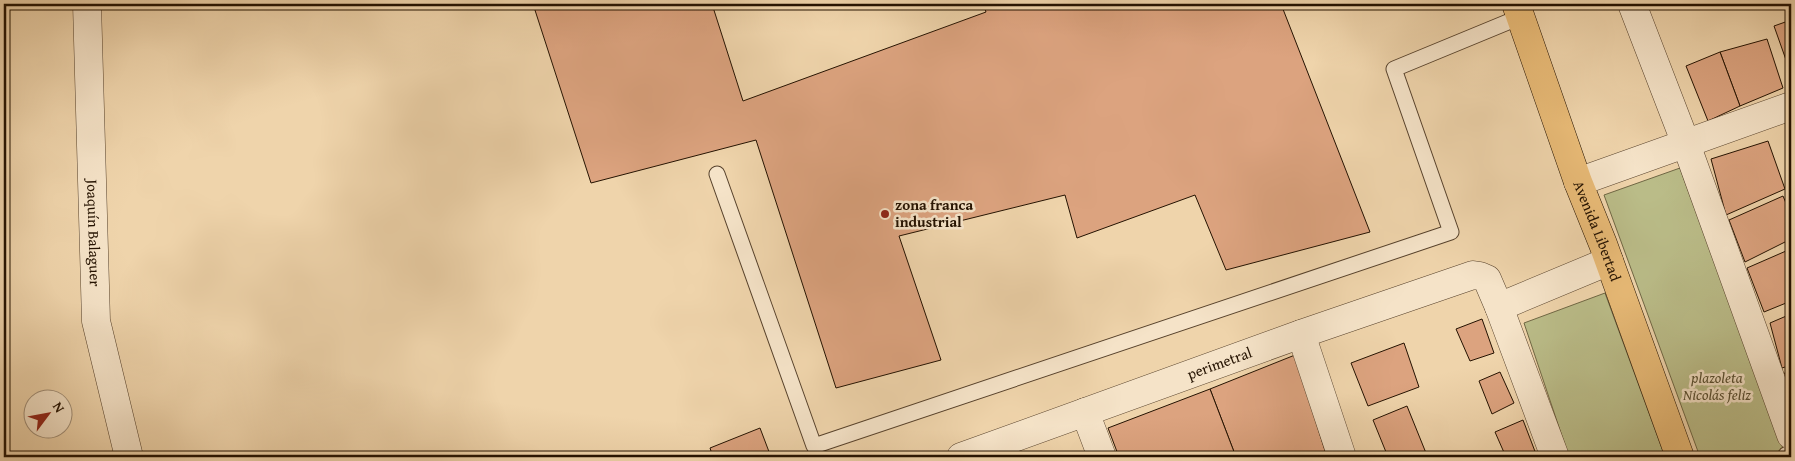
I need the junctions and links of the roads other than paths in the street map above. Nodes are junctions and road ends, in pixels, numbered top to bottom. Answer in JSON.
{"nodes":[{"id":1,"x":87,"y":4,"type":"edge"},
{"id":2,"x":1632,"y":4,"type":"edge"},
{"id":3,"x":1518,"y":11,"type":"edge"},
{"id":4,"x":1791,"y":106,"type":"edge"},
{"id":5,"x":1686,"y":144,"type":"junction"},
{"id":6,"x":716,"y":174,"type":"dead end"},
{"id":7,"x":1578,"y":182,"type":"junction"},
{"id":8,"x":1609,"y":261,"type":"junction"},
{"id":9,"x":1499,"y":307,"type":"junction"},
{"id":10,"x":1301,"y":334,"type":"junction"},
{"id":11,"x":1085,"y":412,"type":"junction"},
{"id":12,"x":1791,"y":435,"type":"edge"},
{"id":13,"x":129,"y":457,"type":"edge"},
{"id":14,"x":961,"y":457,"type":"edge"},
{"id":15,"x":1102,"y":457,"type":"edge"},
{"id":16,"x":1342,"y":457,"type":"edge"},
{"id":17,"x":1555,"y":457,"type":"edge"},
{"id":18,"x":1680,"y":457,"type":"edge"}],
"edges":[{"from":1,"to":13,"type":"street","name":"Joaquín Balaguer"},
{"from":2,"to":5,"type":"street"},
{"from":3,"to":6,"type":"lane"},
{"from":3,"to":7,"type":"main road","name":"Avenida Libertad"},
{"from":4,"to":5,"type":"street"},
{"from":5,"to":7,"type":"street"},
{"from":5,"to":12,"type":"street"},
{"from":7,"to":8,"type":"main road","name":"Avenida Libertad"},
{"from":8,"to":9,"type":"street"},
{"from":8,"to":18,"type":"main road","name":"Avenida Libertad"},
{"from":9,"to":10,"type":"street","name":"perimetral"},
{"from":9,"to":17,"type":"street"},
{"from":10,"to":11,"type":"street","name":"perimetral"},
{"from":10,"to":16,"type":"street"},
{"from":11,"to":14,"type":"street","name":"perimetral"},
{"from":11,"to":15,"type":"street"}]}
